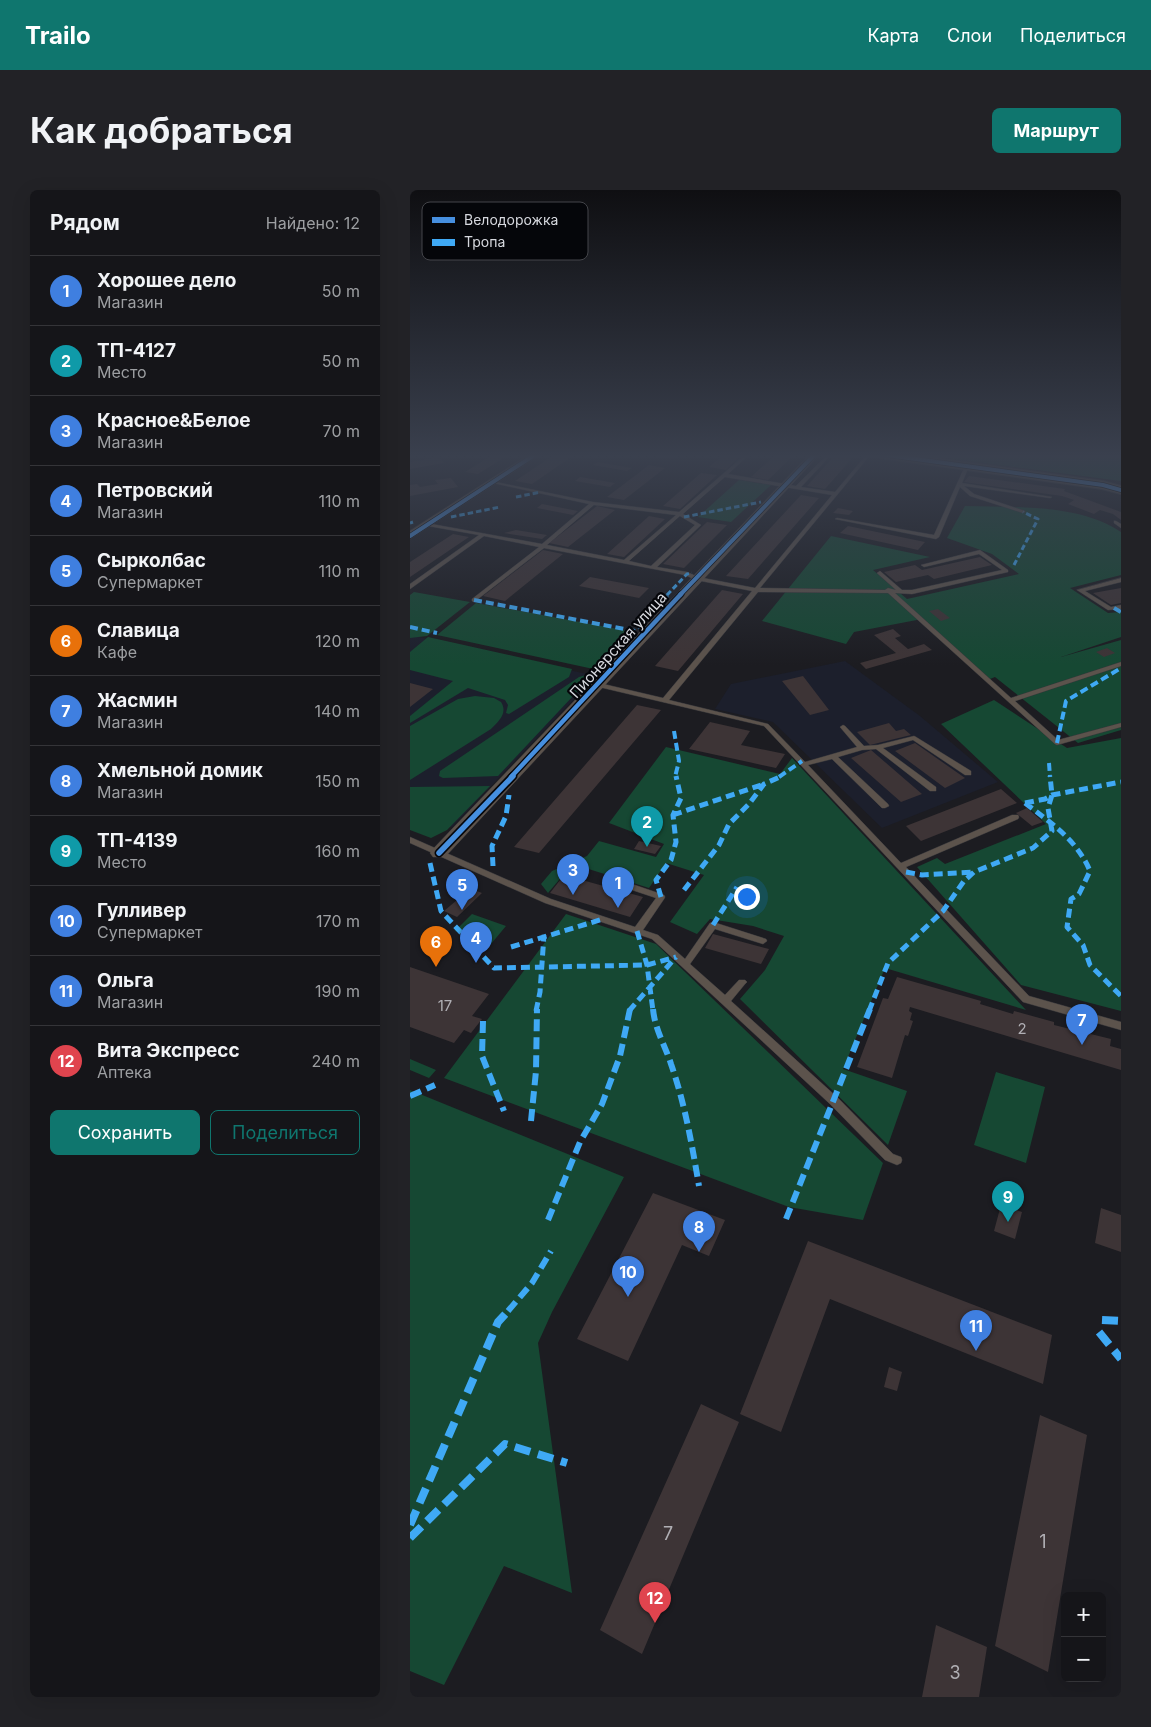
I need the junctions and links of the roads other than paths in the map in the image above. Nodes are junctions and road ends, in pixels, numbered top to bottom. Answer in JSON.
{"nodes":[{"id":1,"x":428,"y":524,"type":"edge"},
{"id":2,"x":430,"y":524,"type":"edge"},
{"id":3,"x":569,"y":524,"type":"edge"},
{"id":4,"x":668,"y":524,"type":"edge"},
{"id":5,"x":697,"y":524,"type":"edge"},
{"id":6,"x":752,"y":524,"type":"edge"},
{"id":7,"x":810,"y":524,"type":"edge"},
{"id":8,"x":866,"y":524,"type":"edge"},
{"id":9,"x":941,"y":524,"type":"edge"},
{"id":10,"x":483,"y":535,"type":"junction"},
{"id":11,"x":410,"y":536,"type":"edge"},
{"id":12,"x":543,"y":546,"type":"junction"},
{"id":13,"x":625,"y":562,"type":"junction"},
{"id":14,"x":924,"y":565,"type":"dead end"},
{"id":15,"x":653,"y":567,"type":"junction"},
{"id":16,"x":880,"y":573,"type":"dead end"},
{"id":17,"x":696,"y":578,"type":"junction"},
{"id":18,"x":1121,"y":580,"type":"edge"},
{"id":19,"x":410,"y":587,"type":"edge"},
{"id":20,"x":757,"y":590,"type":"junction"},
{"id":21,"x":888,"y":590,"type":"junction"},
{"id":22,"x":900,"y":590,"type":"junction"},
{"id":23,"x":474,"y":600,"type":"dead end"},
{"id":24,"x":1121,"y":607,"type":"edge"},
{"id":25,"x":1121,"y":664,"type":"edge"},
{"id":26,"x":600,"y":685,"type":"junction"},
{"id":27,"x":1011,"y":700,"type":"junction"},
{"id":28,"x":664,"y":701,"type":"junction"},
{"id":29,"x":1121,"y":725,"type":"edge"},
{"id":30,"x":843,"y":727,"type":"dead end"},
{"id":31,"x":878,"y":747,"type":"junction"},
{"id":32,"x":862,"y":748,"type":"junction"},
{"id":33,"x":833,"y":756,"type":"junction"},
{"id":34,"x":805,"y":764,"type":"junction"},
{"id":35,"x":968,"y":773,"type":"dead end"},
{"id":36,"x":932,"y":789,"type":"dead end"},
{"id":37,"x":885,"y":806,"type":"dead end"},
{"id":38,"x":1015,"y":817,"type":"dead end"},
{"id":39,"x":410,"y":840,"type":"edge"},
{"id":40,"x":439,"y":853,"type":"junction"},
{"id":41,"x":901,"y":866,"type":"junction"},
{"id":42,"x":626,"y":885,"type":"dead end"},
{"id":43,"x":637,"y":931,"type":"junction"},
{"id":44,"x":763,"y":940,"type":"dead end"},
{"id":45,"x":684,"y":965,"type":"junction"},
{"id":46,"x":742,"y":982,"type":"dead end"},
{"id":47,"x":724,"y":1001,"type":"junction"},
{"id":48,"x":1121,"y":1026,"type":"edge"},
{"id":49,"x":897,"y":1160,"type":"dead end"}],
"edges":[{"from":1,"to":11,"type":"street"},
{"from":2,"to":10,"type":"lane"},
{"from":3,"to":12,"type":"lane"},
{"from":4,"to":13,"type":"lane"},
{"from":5,"to":15,"type":"lane"},
{"from":6,"to":17,"type":"street","name":"Пионерская улица"},
{"from":7,"to":20,"type":"lane"},
{"from":8,"to":9,"type":"lane"},
{"from":10,"to":12,"type":"lane"},
{"from":10,"to":19,"type":"lane"},
{"from":12,"to":13,"type":"lane"},
{"from":12,"to":23,"type":"lane"},
{"from":13,"to":15,"type":"lane"},
{"from":14,"to":22,"type":"lane"},
{"from":15,"to":17,"type":"lane"},
{"from":16,"to":22,"type":"lane"},
{"from":17,"to":20,"type":"lane"},
{"from":17,"to":26,"type":"street","name":"Пионерская улица"},
{"from":18,"to":24,"type":"lane"},
{"from":20,"to":21,"type":"lane"},
{"from":20,"to":28,"type":"lane"},
{"from":21,"to":22,"type":"lane"},
{"from":21,"to":27,"type":"lane"},
{"from":25,"to":27,"type":"lane"},
{"from":26,"to":28,"type":"lane"},
{"from":26,"to":40,"type":"street","name":"Пионерская улица"},
{"from":27,"to":29,"type":"lane"},
{"from":28,"to":34,"type":"lane"},
{"from":30,"to":32,"type":"lane"},
{"from":31,"to":32,"type":"lane"},
{"from":31,"to":35,"type":"lane"},
{"from":31,"to":36,"type":"lane"},
{"from":32,"to":33,"type":"lane"},
{"from":33,"to":34,"type":"lane"},
{"from":33,"to":37,"type":"lane"},
{"from":34,"to":41,"type":"lane"},
{"from":38,"to":41,"type":"lane"},
{"from":39,"to":40,"type":"lane"},
{"from":40,"to":43,"type":"lane"},
{"from":41,"to":48,"type":"lane"},
{"from":42,"to":43,"type":"lane"},
{"from":43,"to":45,"type":"lane"},
{"from":44,"to":45,"type":"lane"},
{"from":45,"to":47,"type":"lane"},
{"from":46,"to":47,"type":"lane"},
{"from":47,"to":49,"type":"lane"}]}
